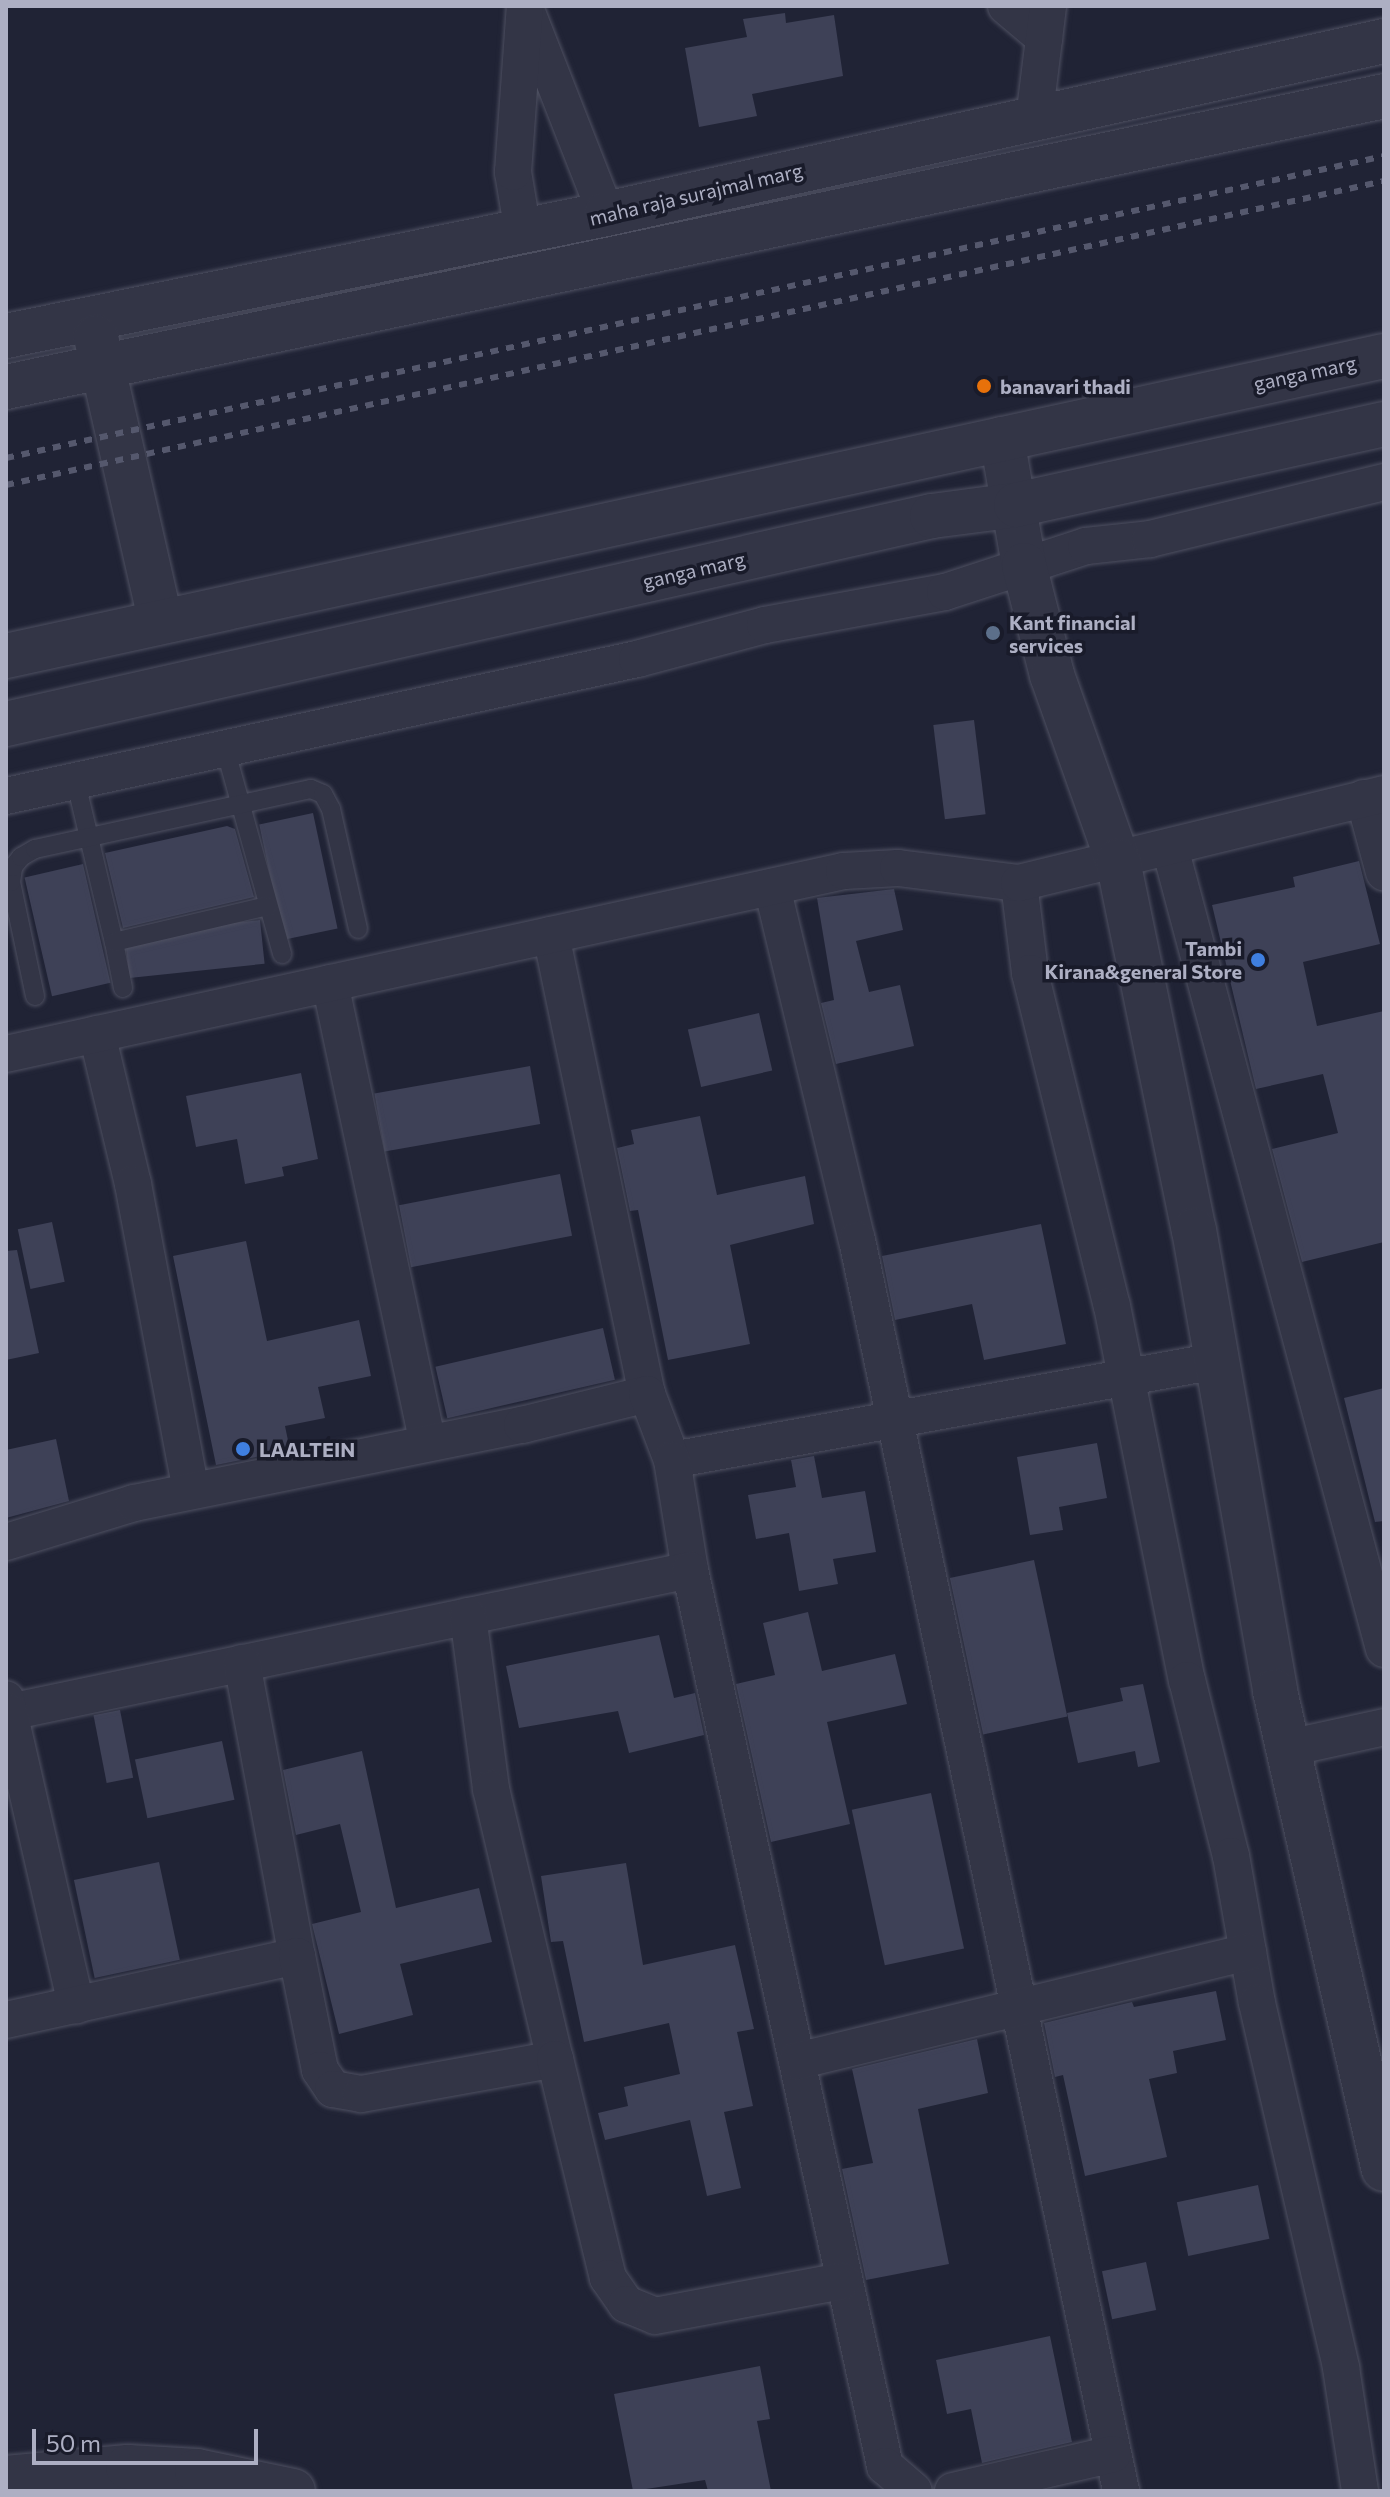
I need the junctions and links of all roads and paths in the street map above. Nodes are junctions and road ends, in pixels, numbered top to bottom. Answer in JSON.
{"nodes":[{"id":1,"x":1006,"y":6,"type":"edge"},
{"id":2,"x":525,"y":8,"type":"edge"},
{"id":3,"x":1046,"y":22,"type":"edge"},
{"id":4,"x":1384,"y":41,"type":"edge"},
{"id":5,"x":1384,"y":96,"type":"edge"},
{"id":6,"x":1034,"y":119,"type":"junction"},
{"id":7,"x":606,"y":214,"type":"junction"},
{"id":8,"x":523,"y":232,"type":"junction"},
{"id":9,"x":91,"y":315,"type":"junction"},
{"id":10,"x":6,"y":336,"type":"edge"},
{"id":11,"x":1384,"y":356,"type":"edge"},
{"id":12,"x":101,"y":363,"type":"junction"},
{"id":13,"x":6,"y":387,"type":"edge"},
{"id":14,"x":1384,"y":424,"type":"edge"},
{"id":15,"x":1002,"y":439,"type":"junction"},
{"id":16,"x":1384,"y":482,"type":"edge"},
{"id":17,"x":1016,"y":505,"type":"junction"},
{"id":18,"x":1024,"y":565,"type":"junction"},
{"id":19,"x":161,"y":622,"type":"junction"},
{"id":20,"x":6,"y":656,"type":"edge"},
{"id":21,"x":6,"y":724,"type":"edge"},
{"id":22,"x":225,"y":748,"type":"junction"},
{"id":23,"x":76,"y":783,"type":"junction"},
{"id":24,"x":6,"y":796,"type":"edge"},
{"id":25,"x":1374,"y":796,"type":"edge"},
{"id":26,"x":242,"y":804,"type":"junction"},
{"id":27,"x":89,"y":837,"type":"junction"},
{"id":28,"x":1170,"y":848,"type":"junction"},
{"id":29,"x":1118,"y":861,"type":"junction"},
{"id":30,"x":1384,"y":872,"type":"edge"},
{"id":31,"x":1019,"y":883,"type":"junction"},
{"id":32,"x":772,"y":887,"type":"junction"},
{"id":33,"x":268,"y":906,"type":"junction"},
{"id":34,"x":358,"y":929,"type":"dead end"},
{"id":35,"x":551,"y":935,"type":"junction"},
{"id":36,"x":114,"y":942,"type":"junction"},
{"id":37,"x":282,"y":954,"type":"dead end"},
{"id":38,"x":330,"y":983,"type":"junction"},
{"id":39,"x":123,"y":988,"type":"dead end"},
{"id":40,"x":35,"y":996,"type":"dead end"},
{"id":41,"x":97,"y":1034,"type":"junction"},
{"id":42,"x":6,"y":1054,"type":"edge"},
{"id":43,"x":1216,"y":1361,"type":"junction"},
{"id":44,"x":1126,"y":1375,"type":"junction"},
{"id":45,"x":647,"y":1394,"type":"junction"},
{"id":46,"x":894,"y":1424,"type":"junction"},
{"id":47,"x":428,"y":1443,"type":"junction"},
{"id":48,"x":672,"y":1460,"type":"junction"},
{"id":49,"x":191,"y":1491,"type":"junction"},
{"id":50,"x":6,"y":1542,"type":"edge"},
{"id":51,"x":690,"y":1570,"type":"junction"},
{"id":52,"x":468,"y":1616,"type":"junction"},
{"id":53,"x":1384,"y":1649,"type":"edge"},
{"id":54,"x":242,"y":1663,"type":"junction"},
{"id":55,"x":8,"y":1705,"type":"edge"},
{"id":56,"x":1384,"y":1727,"type":"edge"},
{"id":57,"x":1288,"y":1748,"type":"junction"},
{"id":58,"x":1248,"y":1952,"type":"junction"},
{"id":59,"x":297,"y":1956,"type":"junction"},
{"id":60,"x":76,"y":2005,"type":"junction"},
{"id":61,"x":1023,"y":2008,"type":"junction"},
{"id":62,"x":6,"y":2020,"type":"edge"},
{"id":63,"x":555,"y":2059,"type":"junction"},
{"id":64,"x":797,"y":2061,"type":"junction"},
{"id":65,"x":1384,"y":2169,"type":"edge"},
{"id":66,"x":842,"y":2281,"type":"junction"},
{"id":67,"x":1113,"y":2454,"type":"junction"},
{"id":68,"x":7,"y":2473,"type":"edge"},
{"id":69,"x":293,"y":2491,"type":"edge"},
{"id":70,"x":914,"y":2491,"type":"edge"},
{"id":71,"x":953,"y":2491,"type":"edge"},
{"id":72,"x":1121,"y":2491,"type":"edge"},
{"id":73,"x":1360,"y":2491,"type":"edge"}],
"edges":[{"from":1,"to":3,"type":"street"},
{"from":2,"to":7,"type":"street"},
{"from":2,"to":8,"type":"street"},
{"from":3,"to":6,"type":"street"},
{"from":4,"to":6,"type":"street","name":"maha raja surajmal marg"},
{"from":5,"to":12,"type":"street","name":"maha raja surajmal marg"},
{"from":6,"to":7,"type":"street","name":"maha raja surajmal marg"},
{"from":7,"to":8,"type":"street","name":"maha raja surajmal marg"},
{"from":8,"to":9,"type":"street","name":"maha raja surajmal marg"},
{"from":9,"to":10,"type":"street","name":"maha raja surajmal marg"},
{"from":9,"to":12,"type":"street"},
{"from":11,"to":15,"type":"street","name":"ganga marg"},
{"from":12,"to":13,"type":"street","name":"maha raja surajmal marg"},
{"from":12,"to":19,"type":"street"},
{"from":14,"to":17,"type":"street","name":"ganga marg"},
{"from":15,"to":17,"type":"street"},
{"from":15,"to":19,"type":"street","name":"ganga marg"},
{"from":16,"to":18,"type":"street"},
{"from":17,"to":18,"type":"street"},
{"from":17,"to":21,"type":"street","name":"ganga marg"},
{"from":18,"to":22,"type":"street"},
{"from":18,"to":29,"type":"street"},
{"from":19,"to":20,"type":"street","name":"ganga marg"},
{"from":22,"to":23,"type":"street"},
{"from":22,"to":26,"type":"lane"},
{"from":23,"to":24,"type":"street"},
{"from":23,"to":27,"type":"lane"},
{"from":25,"to":28,"type":"street"},
{"from":25,"to":30,"type":"street"},
{"from":26,"to":27,"type":"lane"},
{"from":26,"to":33,"type":"lane"},
{"from":26,"to":34,"type":"lane"},
{"from":27,"to":36,"type":"lane"},
{"from":27,"to":40,"type":"lane"},
{"from":28,"to":29,"type":"street"},
{"from":28,"to":53,"type":"street"},
{"from":29,"to":31,"type":"street"},
{"from":29,"to":43,"type":"street"},
{"from":31,"to":32,"type":"street"},
{"from":31,"to":44,"type":"street"},
{"from":32,"to":35,"type":"street"},
{"from":32,"to":46,"type":"street"},
{"from":33,"to":36,"type":"lane"},
{"from":33,"to":37,"type":"lane"},
{"from":35,"to":38,"type":"street"},
{"from":35,"to":45,"type":"street"},
{"from":36,"to":39,"type":"lane"},
{"from":38,"to":41,"type":"street"},
{"from":38,"to":47,"type":"street"},
{"from":41,"to":42,"type":"street"},
{"from":41,"to":49,"type":"street"},
{"from":43,"to":44,"type":"street"},
{"from":43,"to":57,"type":"street"},
{"from":44,"to":46,"type":"street"},
{"from":44,"to":58,"type":"street"},
{"from":45,"to":47,"type":"street"},
{"from":45,"to":48,"type":"street"},
{"from":46,"to":48,"type":"street"},
{"from":46,"to":61,"type":"street"},
{"from":47,"to":49,"type":"street"},
{"from":48,"to":51,"type":"street"},
{"from":49,"to":50,"type":"street"},
{"from":51,"to":52,"type":"street"},
{"from":51,"to":64,"type":"street"},
{"from":52,"to":54,"type":"street"},
{"from":52,"to":63,"type":"street"},
{"from":54,"to":55,"type":"street"},
{"from":54,"to":59,"type":"street"},
{"from":55,"to":60,"type":"street"},
{"from":56,"to":57,"type":"street"},
{"from":57,"to":65,"type":"street"},
{"from":58,"to":61,"type":"street"},
{"from":58,"to":73,"type":"street"},
{"from":59,"to":60,"type":"street"},
{"from":59,"to":63,"type":"street"},
{"from":60,"to":62,"type":"street"},
{"from":61,"to":64,"type":"street"},
{"from":61,"to":67,"type":"street"},
{"from":63,"to":66,"type":"street"},
{"from":64,"to":66,"type":"street"},
{"from":66,"to":70,"type":"street"},
{"from":67,"to":71,"type":"street"},
{"from":67,"to":72,"type":"street"},
{"from":68,"to":69,"type":"street"}]}
